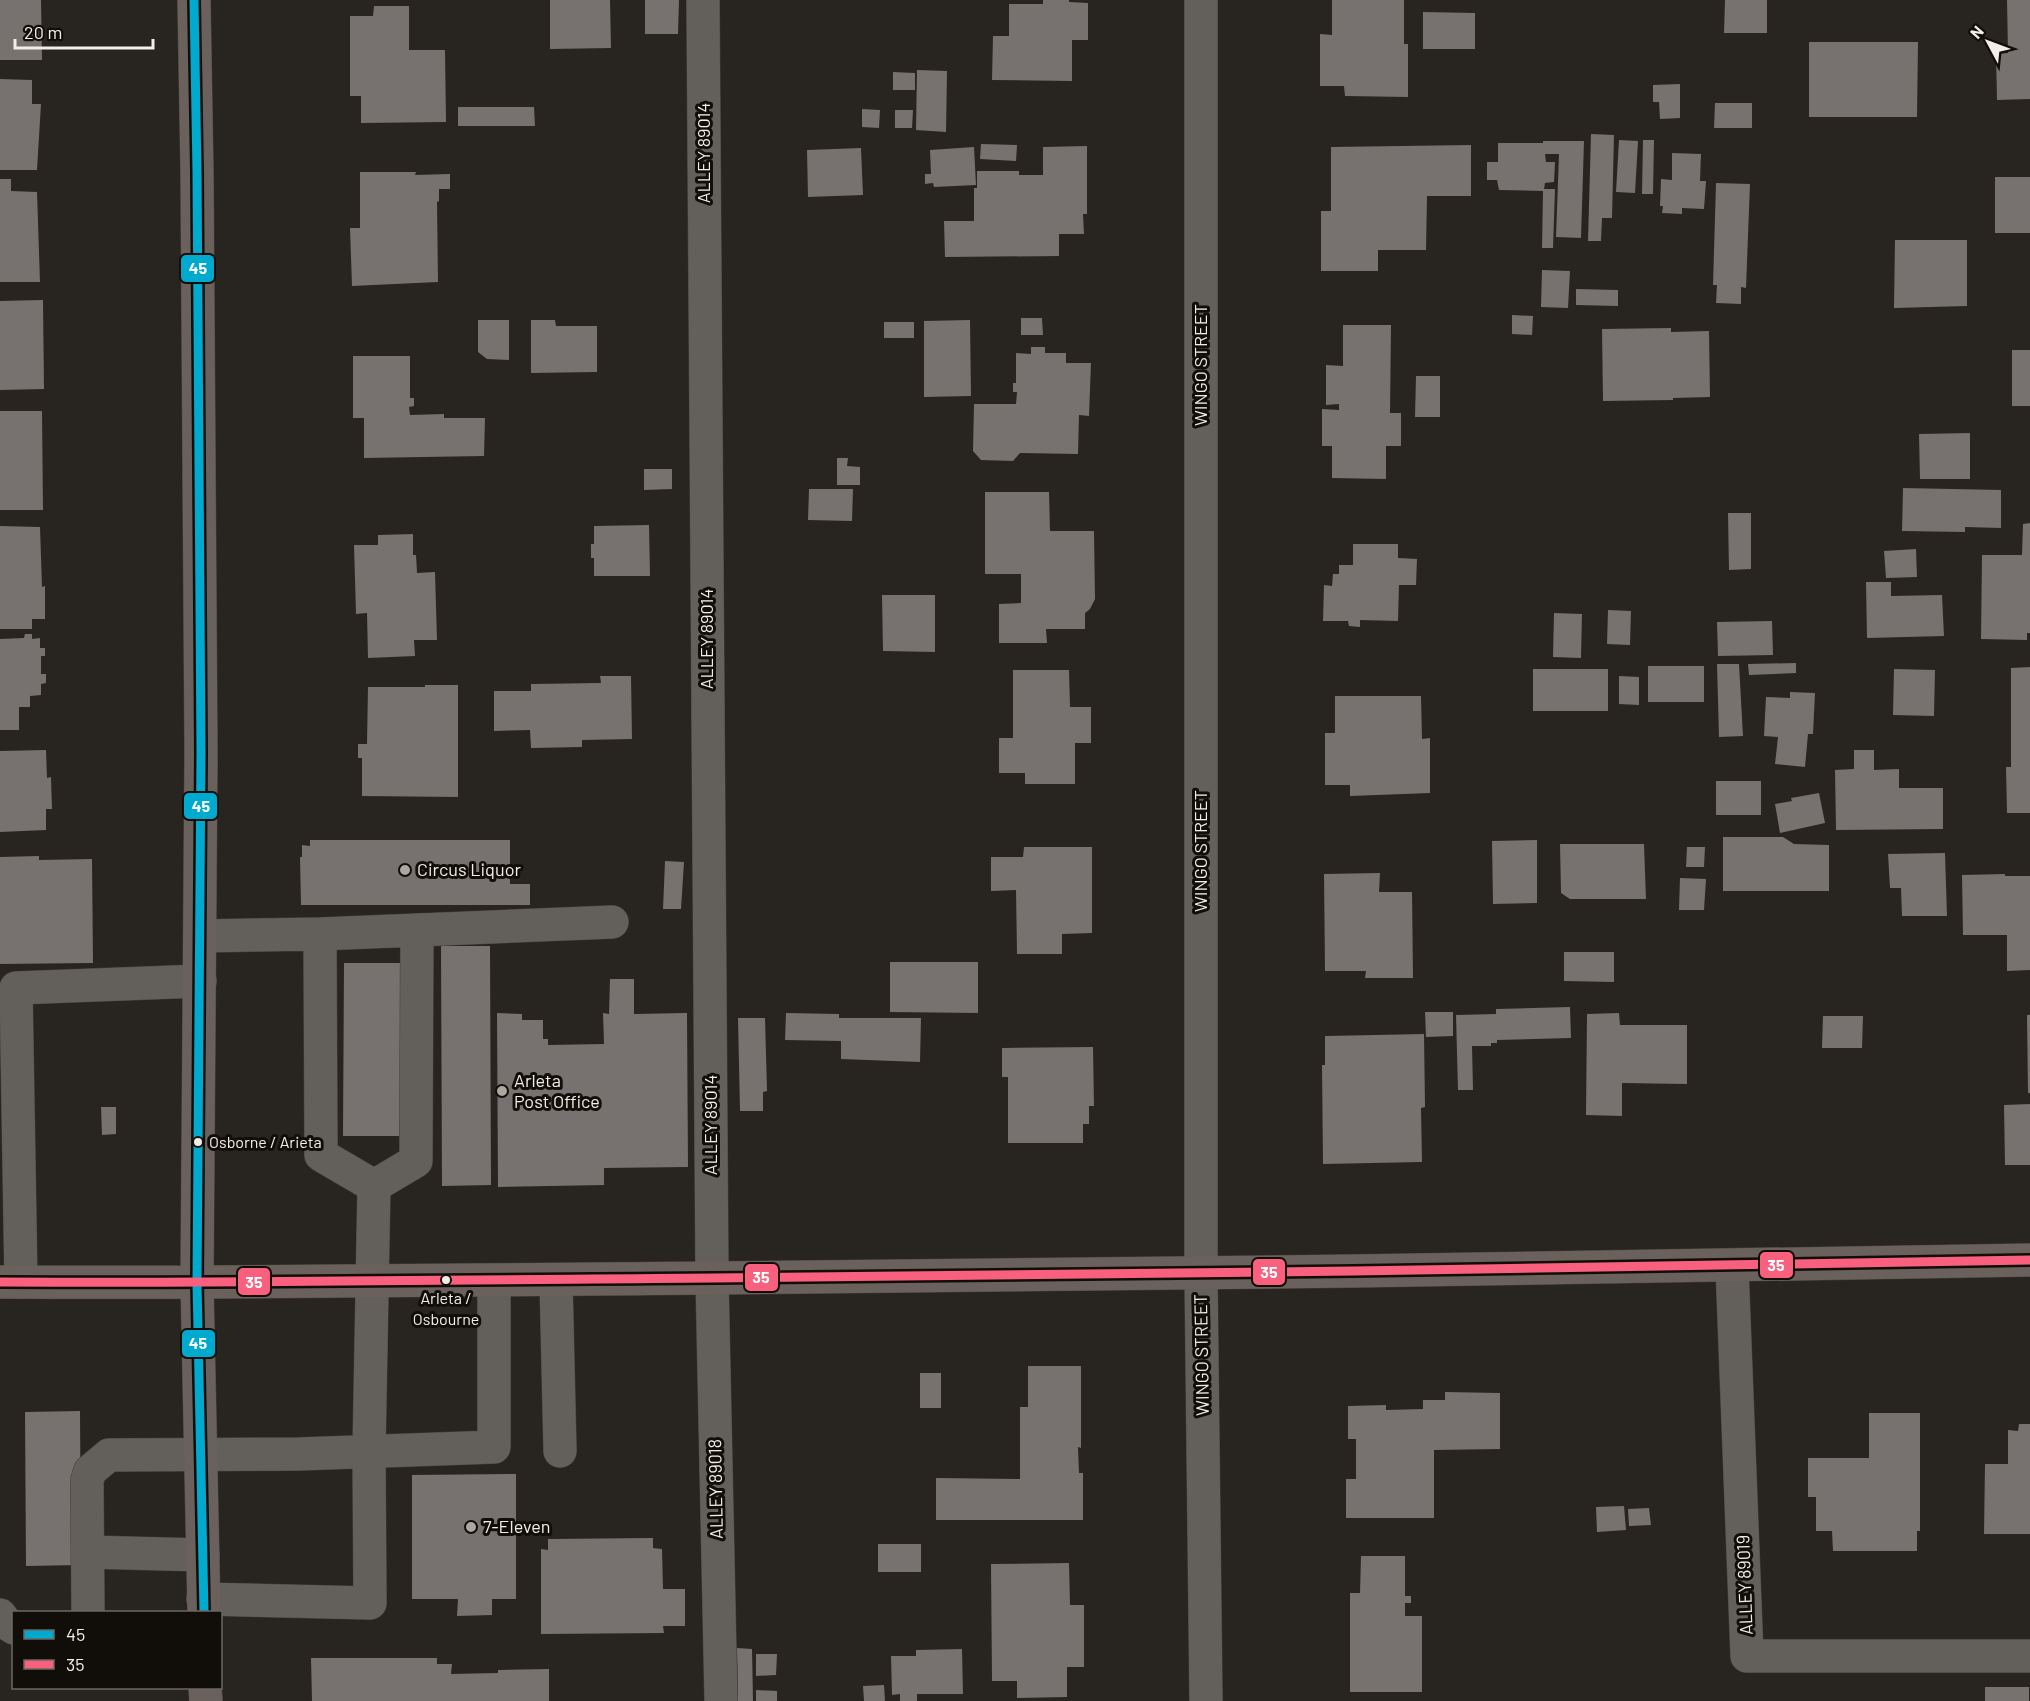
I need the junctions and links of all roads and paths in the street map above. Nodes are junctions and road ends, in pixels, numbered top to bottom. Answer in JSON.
{"nodes":[{"id":1,"x":194,"y":0,"type":"edge"},
{"id":2,"x":703,"y":0,"type":"edge"},
{"id":3,"x":1201,"y":0,"type":"edge"},
{"id":4,"x":612,"y":922,"type":"dead end"},
{"id":5,"x":417,"y":930,"type":"junction"},
{"id":6,"x":320,"y":934,"type":"junction"},
{"id":7,"x":200,"y":936,"type":"junction"},
{"id":8,"x":200,"y":981,"type":"junction"},
{"id":9,"x":374,"y":1186,"type":"junction"},
{"id":10,"x":2030,"y":1260,"type":"edge"},
{"id":11,"x":1732,"y":1267,"type":"junction"},
{"id":12,"x":1201,"y":1274,"type":"junction"},
{"id":13,"x":712,"y":1278,"type":"junction"},
{"id":14,"x":556,"y":1280,"type":"junction"},
{"id":15,"x":494,"y":1281,"type":"junction"},
{"id":16,"x":10,"y":1282,"type":"edge"},
{"id":17,"x":373,"y":1282,"type":"junction"},
{"id":18,"x":197,"y":1283,"type":"junction"},
{"id":19,"x":369,"y":1451,"type":"junction"},
{"id":20,"x":560,"y":1451,"type":"dead end"},
{"id":21,"x":201,"y":1455,"type":"junction"},
{"id":22,"x":88,"y":1552,"type":"junction"},
{"id":23,"x":203,"y":1555,"type":"junction"},
{"id":24,"x":204,"y":1606,"type":"edge"},
{"id":25,"x":88,"y":1611,"type":"edge"},
{"id":26,"x":0,"y":1615,"type":"edge"},
{"id":27,"x":12,"y":1627,"type":"edge"},
{"id":28,"x":2030,"y":1656,"type":"edge"},
{"id":29,"x":721,"y":1701,"type":"edge"},
{"id":30,"x":1206,"y":1701,"type":"edge"}],
"edges":[{"from":1,"to":7,"type":"main road"},
{"from":2,"to":13,"type":"street","name":"ALLEY 89014"},
{"from":3,"to":12,"type":"street","name":"WINGO STREET"},
{"from":4,"to":5,"type":"street"},
{"from":5,"to":6,"type":"street"},
{"from":5,"to":9,"type":"street"},
{"from":6,"to":7,"type":"street"},
{"from":6,"to":9,"type":"street"},
{"from":7,"to":8,"type":"main road"},
{"from":8,"to":16,"type":"street"},
{"from":8,"to":18,"type":"main road"},
{"from":9,"to":17,"type":"street"},
{"from":10,"to":11,"type":"main road"},
{"from":11,"to":12,"type":"main road"},
{"from":11,"to":28,"type":"street","name":"ALLEY 89019"},
{"from":12,"to":13,"type":"main road"},
{"from":12,"to":30,"type":"street","name":"WINGO STREET"},
{"from":13,"to":14,"type":"main road"},
{"from":13,"to":29,"type":"street","name":"ALLEY 89018"},
{"from":14,"to":15,"type":"main road"},
{"from":14,"to":20,"type":"street"},
{"from":15,"to":17,"type":"main road"},
{"from":15,"to":19,"type":"street"},
{"from":16,"to":18,"type":"main road"},
{"from":17,"to":18,"type":"main road"},
{"from":17,"to":19,"type":"street"},
{"from":18,"to":21,"type":"main road"},
{"from":19,"to":21,"type":"street"},
{"from":19,"to":24,"type":"street"},
{"from":21,"to":22,"type":"street"},
{"from":21,"to":23,"type":"main road"},
{"from":22,"to":23,"type":"street"},
{"from":22,"to":25,"type":"street"},
{"from":23,"to":24,"type":"main road"},
{"from":26,"to":27,"type":"street"}]}
